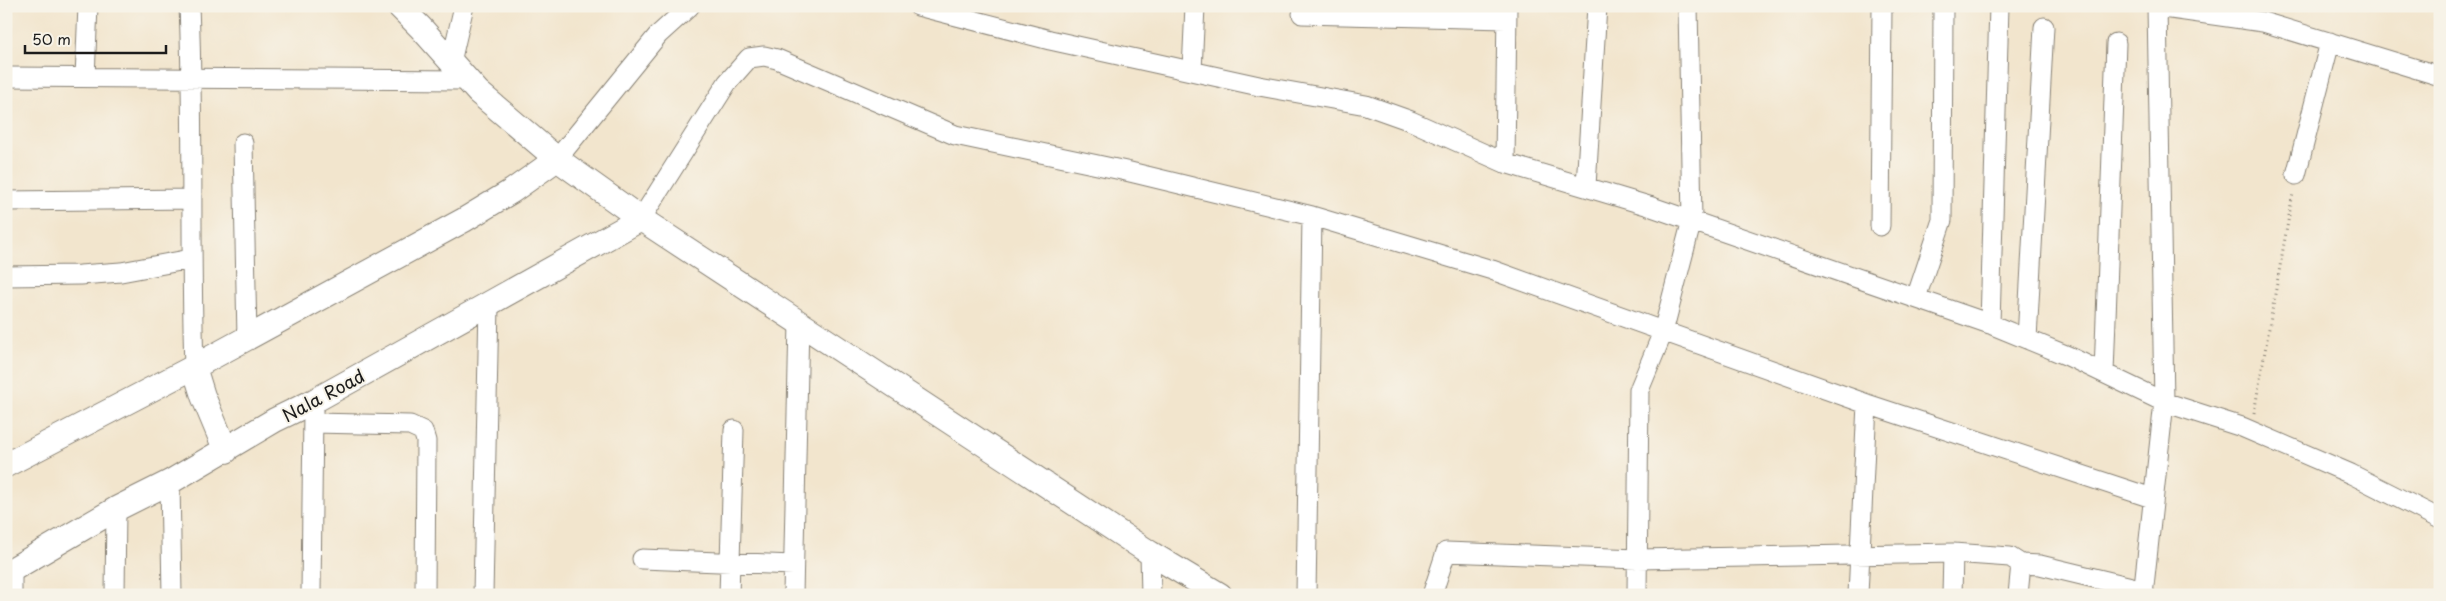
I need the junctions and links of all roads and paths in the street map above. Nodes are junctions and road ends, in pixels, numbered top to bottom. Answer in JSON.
{"nodes":[{"id":1,"x":88,"y":6,"type":"edge"},
{"id":2,"x":189,"y":6,"type":"edge"},
{"id":3,"x":399,"y":6,"type":"edge"},
{"id":4,"x":464,"y":6,"type":"edge"},
{"id":5,"x":690,"y":6,"type":"edge"},
{"id":6,"x":918,"y":6,"type":"edge"},
{"id":7,"x":1195,"y":6,"type":"edge"},
{"id":8,"x":1597,"y":6,"type":"edge"},
{"id":9,"x":1688,"y":6,"type":"edge"},
{"id":10,"x":1882,"y":6,"type":"edge"},
{"id":11,"x":1943,"y":6,"type":"edge"},
{"id":12,"x":1999,"y":6,"type":"edge"},
{"id":13,"x":2157,"y":6,"type":"edge"},
{"id":14,"x":1506,"y":13,"type":"edge"},
{"id":15,"x":1302,"y":14,"type":"dead end"},
{"id":16,"x":2044,"y":26,"type":"dead end"},
{"id":17,"x":2330,"y":42,"type":"junction"},
{"id":18,"x":2116,"y":43,"type":"dead end"},
{"id":19,"x":458,"y":71,"type":"junction"},
{"id":20,"x":1192,"y":71,"type":"junction"},
{"id":21,"x":2440,"y":76,"type":"edge"},
{"id":22,"x":6,"y":77,"type":"edge"},
{"id":23,"x":84,"y":77,"type":"junction"},
{"id":24,"x":192,"y":77,"type":"junction"},
{"id":25,"x":243,"y":144,"type":"dead end"},
{"id":26,"x":562,"y":162,"type":"junction"},
{"id":27,"x":1505,"y":163,"type":"junction"},
{"id":28,"x":2296,"y":175,"type":"joint"},
{"id":29,"x":1586,"y":186,"type":"junction"},
{"id":30,"x":191,"y":199,"type":"junction"},
{"id":31,"x":6,"y":201,"type":"edge"},
{"id":32,"x":634,"y":214,"type":"junction"},
{"id":33,"x":1312,"y":216,"type":"junction"},
{"id":34,"x":1692,"y":220,"type":"junction"},
{"id":35,"x":1880,"y":226,"type":"dead end"},
{"id":36,"x":191,"y":260,"type":"junction"},
{"id":37,"x":6,"y":276,"type":"edge"},
{"id":38,"x":1916,"y":298,"type":"junction"},
{"id":39,"x":489,"y":304,"type":"junction"},
{"id":40,"x":800,"y":322,"type":"junction"},
{"id":41,"x":1990,"y":324,"type":"junction"},
{"id":42,"x":1663,"y":332,"type":"junction"},
{"id":43,"x":247,"y":338,"type":"junction"},
{"id":44,"x":2027,"y":339,"type":"junction"},
{"id":45,"x":194,"y":367,"type":"junction"},
{"id":46,"x":2104,"y":373,"type":"junction"},
{"id":47,"x":2164,"y":402,"type":"junction"},
{"id":48,"x":1867,"y":404,"type":"junction"},
{"id":49,"x":313,"y":412,"type":"junction"},
{"id":50,"x":734,"y":430,"type":"dead end"},
{"id":51,"x":2250,"y":431,"type":"junction"},
{"id":52,"x":223,"y":444,"type":"junction"},
{"id":53,"x":6,"y":465,"type":"edge"},
{"id":54,"x":170,"y":482,"type":"junction"},
{"id":55,"x":2152,"y":498,"type":"junction"},
{"id":56,"x":116,"y":509,"type":"junction"},
{"id":57,"x":2440,"y":519,"type":"edge"},
{"id":58,"x":1150,"y":553,"type":"junction"},
{"id":59,"x":1953,"y":553,"type":"junction"},
{"id":60,"x":1860,"y":555,"type":"junction"},
{"id":61,"x":642,"y":559,"type":"dead end"},
{"id":62,"x":1638,"y":559,"type":"junction"},
{"id":63,"x":729,"y":562,"type":"junction"},
{"id":64,"x":2020,"y":564,"type":"junction"},
{"id":65,"x":793,"y":565,"type":"junction"},
{"id":66,"x":9,"y":571,"type":"edge"},
{"id":67,"x":2144,"y":592,"type":"edge"},
{"id":68,"x":12,"y":595,"type":"edge"},
{"id":69,"x":115,"y":595,"type":"edge"},
{"id":70,"x":172,"y":595,"type":"edge"},
{"id":71,"x":310,"y":595,"type":"edge"},
{"id":72,"x":424,"y":595,"type":"edge"},
{"id":73,"x":482,"y":595,"type":"edge"},
{"id":74,"x":729,"y":595,"type":"edge"},
{"id":75,"x":793,"y":595,"type":"edge"},
{"id":76,"x":1151,"y":595,"type":"edge"},
{"id":77,"x":1220,"y":595,"type":"edge"},
{"id":78,"x":1306,"y":595,"type":"edge"},
{"id":79,"x":1432,"y":595,"type":"edge"},
{"id":80,"x":1638,"y":595,"type":"edge"},
{"id":81,"x":1858,"y":595,"type":"edge"},
{"id":82,"x":1952,"y":595,"type":"edge"},
{"id":83,"x":2018,"y":595,"type":"edge"}],
"edges":[{"from":1,"to":23,"type":"street"},
{"from":2,"to":24,"type":"street"},
{"from":3,"to":19,"type":"street"},
{"from":4,"to":19,"type":"street"},
{"from":5,"to":26,"type":"street"},
{"from":6,"to":20,"type":"street"},
{"from":7,"to":20,"type":"street"},
{"from":8,"to":29,"type":"street"},
{"from":9,"to":34,"type":"street"},
{"from":10,"to":35,"type":"street"},
{"from":11,"to":38,"type":"street"},
{"from":12,"to":41,"type":"street"},
{"from":13,"to":17,"type":"street"},
{"from":13,"to":47,"type":"street"},
{"from":14,"to":15,"type":"street"},
{"from":14,"to":27,"type":"street"},
{"from":16,"to":44,"type":"street"},
{"from":17,"to":21,"type":"street"},
{"from":17,"to":28,"type":"street"},
{"from":18,"to":46,"type":"street"},
{"from":19,"to":24,"type":"street"},
{"from":19,"to":26,"type":"street"},
{"from":20,"to":27,"type":"street"},
{"from":22,"to":23,"type":"street"},
{"from":23,"to":24,"type":"street"},
{"from":24,"to":30,"type":"street"},
{"from":25,"to":43,"type":"street"},
{"from":26,"to":32,"type":"street"},
{"from":26,"to":43,"type":"street"},
{"from":27,"to":29,"type":"street"},
{"from":28,"to":51,"type":"path"},
{"from":29,"to":34,"type":"street"},
{"from":30,"to":31,"type":"street"},
{"from":30,"to":36,"type":"street"},
{"from":32,"to":33,"type":"street"},
{"from":32,"to":39,"type":"street","name":"Nala Road"},
{"from":32,"to":40,"type":"street"},
{"from":33,"to":42,"type":"street"},
{"from":33,"to":78,"type":"street"},
{"from":34,"to":38,"type":"street"},
{"from":34,"to":42,"type":"street"},
{"from":36,"to":37,"type":"street"},
{"from":36,"to":45,"type":"street"},
{"from":38,"to":41,"type":"street"},
{"from":39,"to":49,"type":"street","name":"Nala Road"},
{"from":39,"to":73,"type":"street"},
{"from":40,"to":58,"type":"street"},
{"from":40,"to":65,"type":"street"},
{"from":41,"to":44,"type":"street"},
{"from":42,"to":48,"type":"street"},
{"from":42,"to":62,"type":"street"},
{"from":43,"to":45,"type":"street"},
{"from":44,"to":46,"type":"street"},
{"from":45,"to":52,"type":"street"},
{"from":45,"to":53,"type":"street"},
{"from":46,"to":47,"type":"street"},
{"from":47,"to":51,"type":"street"},
{"from":47,"to":55,"type":"street"},
{"from":48,"to":55,"type":"street"},
{"from":48,"to":60,"type":"street"},
{"from":49,"to":52,"type":"street","name":"Nala Road"},
{"from":49,"to":71,"type":"street"},
{"from":49,"to":72,"type":"street"},
{"from":50,"to":63,"type":"street"},
{"from":51,"to":57,"type":"street"},
{"from":52,"to":54,"type":"street","name":"Nala Road"},
{"from":54,"to":56,"type":"street","name":"Nala Road"},
{"from":54,"to":70,"type":"street"},
{"from":55,"to":67,"type":"street"},
{"from":56,"to":66,"type":"street","name":"Nala Road"},
{"from":56,"to":69,"type":"street"},
{"from":58,"to":76,"type":"street"},
{"from":58,"to":77,"type":"street"},
{"from":59,"to":60,"type":"street"},
{"from":59,"to":64,"type":"street"},
{"from":59,"to":82,"type":"street"},
{"from":60,"to":62,"type":"street"},
{"from":60,"to":81,"type":"street"},
{"from":61,"to":63,"type":"street"},
{"from":62,"to":79,"type":"street"},
{"from":62,"to":80,"type":"street"},
{"from":63,"to":65,"type":"street"},
{"from":63,"to":74,"type":"street"},
{"from":64,"to":67,"type":"street"},
{"from":64,"to":83,"type":"street"},
{"from":65,"to":75,"type":"street"},
{"from":66,"to":68,"type":"street"}]}
